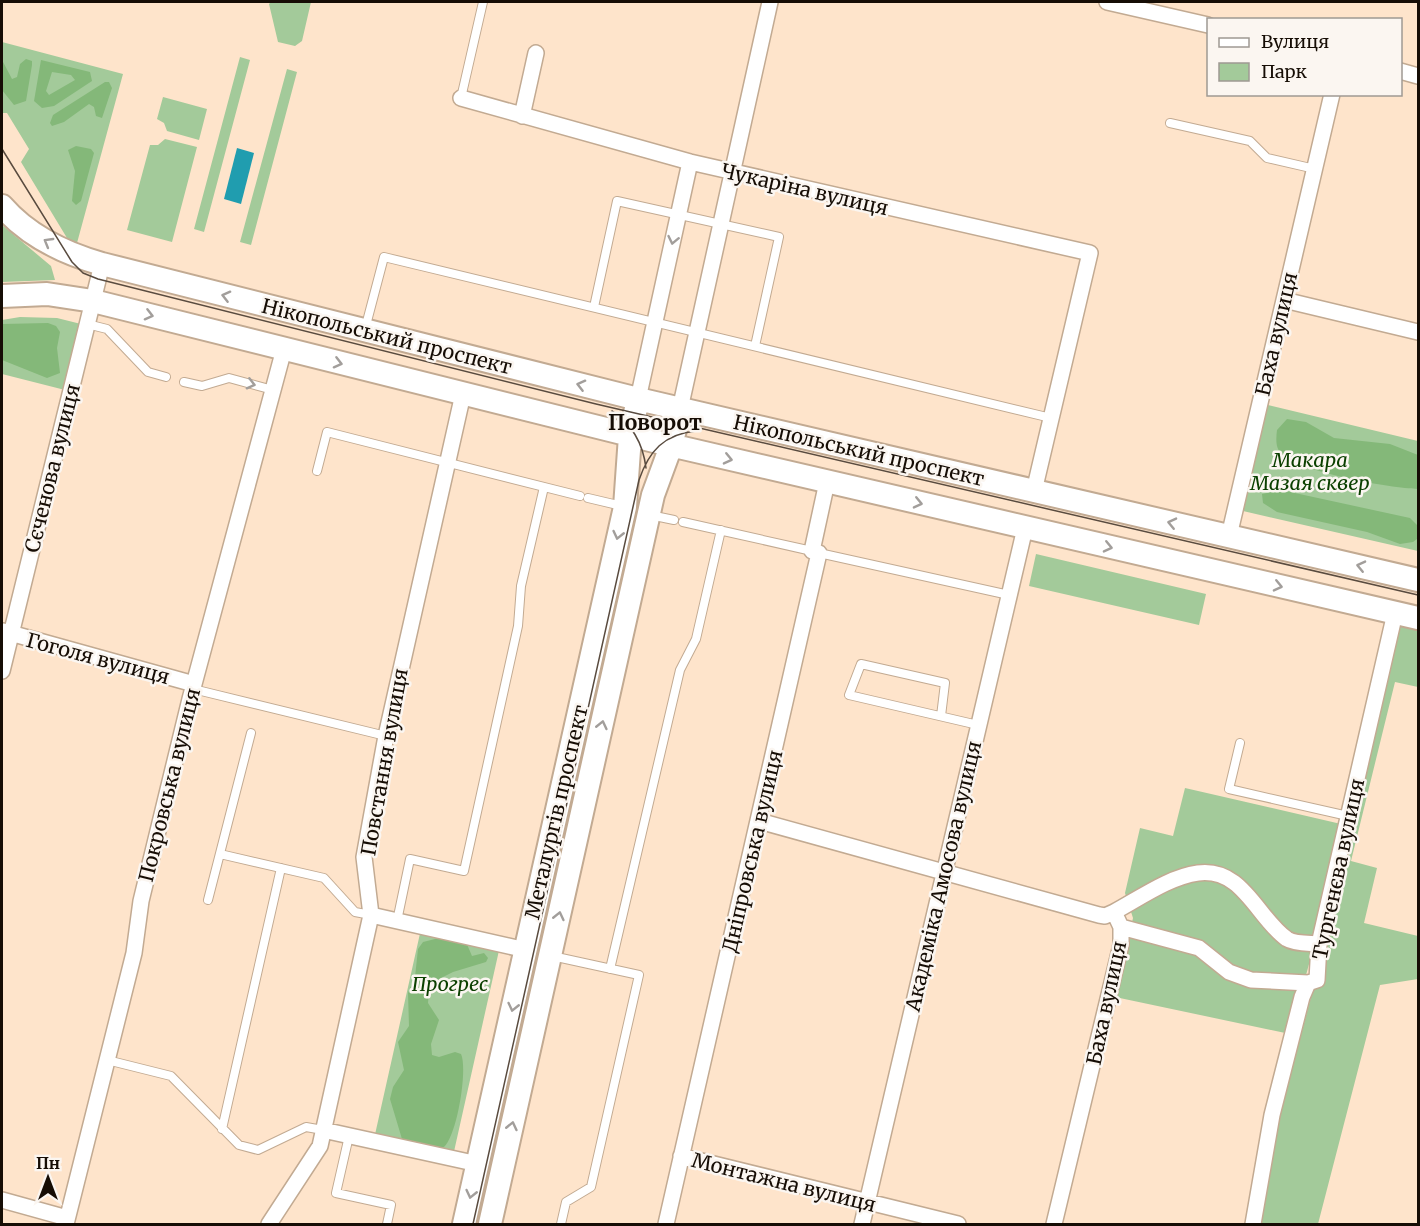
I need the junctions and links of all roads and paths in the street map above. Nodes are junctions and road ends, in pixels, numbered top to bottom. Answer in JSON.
{"nodes":[{"id":1,"x":483,"y":2,"type":"edge"},
{"id":2,"x":770,"y":2,"type":"edge"},
{"id":3,"x":1107,"y":2,"type":"edge"},
{"id":4,"x":1207,"y":26,"type":"edge"},
{"id":5,"x":536,"y":53,"type":"dead end"},
{"id":6,"x":1402,"y":71,"type":"edge"},
{"id":7,"x":1419,"y":76,"type":"edge"},
{"id":8,"x":1332,"y":96,"type":"edge"},
{"id":9,"x":460,"y":98,"type":"joint"},
{"id":10,"x":522,"y":116,"type":"junction"},
{"id":11,"x":1170,"y":123,"type":"dead end"},
{"id":12,"x":690,"y":162,"type":"junction"},
{"id":13,"x":1315,"y":169,"type":"junction"},
{"id":14,"x":732,"y":172,"type":"junction"},
{"id":15,"x":2,"y":206,"type":"edge"},
{"id":16,"x":678,"y":214,"type":"junction"},
{"id":17,"x":720,"y":224,"type":"junction"},
{"id":18,"x":102,"y":264,"type":"junction"},
{"id":19,"x":2,"y":296,"type":"edge"},
{"id":20,"x":93,"y":300,"type":"junction"},
{"id":21,"x":1284,"y":300,"type":"junction"},
{"id":22,"x":594,"y":307,"type":"junction"},
{"id":23,"x":655,"y":322,"type":"junction"},
{"id":24,"x":87,"y":324,"type":"junction"},
{"id":25,"x":365,"y":330,"type":"junction"},
{"id":26,"x":697,"y":332,"type":"junction"},
{"id":27,"x":1419,"y":332,"type":"edge"},
{"id":28,"x":755,"y":346,"type":"junction"},
{"id":29,"x":284,"y":349,"type":"junction"},
{"id":30,"x":166,"y":377,"type":"dead end"},
{"id":31,"x":184,"y":382,"type":"dead end"},
{"id":32,"x":273,"y":390,"type":"junction"},
{"id":33,"x":463,"y":394,"type":"junction"},
{"id":34,"x":638,"y":399,"type":"junction"},
{"id":35,"x":680,"y":409,"type":"junction"},
{"id":36,"x":1051,"y":418,"type":"junction"},
{"id":37,"x":630,"y":436,"type":"junction"},
{"id":38,"x":671,"y":446,"type":"junction"},
{"id":39,"x":446,"y":462,"type":"junction"},
{"id":40,"x":317,"y":471,"type":"dead end"},
{"id":41,"x":827,"y":482,"type":"junction"},
{"id":42,"x":544,"y":487,"type":"junction"},
{"id":43,"x":1034,"y":491,"type":"junction"},
{"id":44,"x":625,"y":507,"type":"junction"},
{"id":45,"x":649,"y":514,"type":"junction"},
{"id":46,"x":674,"y":520,"type":"dead end"},
{"id":47,"x":683,"y":522,"type":"dead end"},
{"id":48,"x":1025,"y":528,"type":"junction"},
{"id":49,"x":721,"y":531,"type":"junction"},
{"id":50,"x":1229,"y":536,"type":"junction"},
{"id":51,"x":815,"y":552,"type":"junction"},
{"id":52,"x":1221,"y":573,"type":"junction"},
{"id":53,"x":1419,"y":580,"type":"edge"},
{"id":54,"x":1009,"y":595,"type":"junction"},
{"id":55,"x":1395,"y":613,"type":"junction"},
{"id":56,"x":1419,"y":618,"type":"edge"},
{"id":57,"x":6,"y":632,"type":"edge"},
{"id":58,"x":2,"y":671,"type":"edge"},
{"id":59,"x":193,"y":687,"type":"junction"},
{"id":60,"x":941,"y":716,"type":"junction"},
{"id":61,"x":978,"y":725,"type":"junction"},
{"id":62,"x":251,"y":733,"type":"dead end"},
{"id":63,"x":386,"y":736,"type":"junction"},
{"id":64,"x":1240,"y":743,"type":"dead end"},
{"id":65,"x":1348,"y":816,"type":"junction"},
{"id":66,"x":759,"y":821,"type":"junction"},
{"id":67,"x":220,"y":854,"type":"junction"},
{"id":68,"x":281,"y":868,"type":"junction"},
{"id":69,"x":943,"y":873,"type":"junction"},
{"id":70,"x":208,"y":900,"type":"dead end"},
{"id":71,"x":1114,"y":912,"type":"junction"},
{"id":72,"x":371,"y":915,"type":"junction"},
{"id":73,"x":397,"y":921,"type":"junction"},
{"id":74,"x":1121,"y":927,"type":"junction"},
{"id":75,"x":1319,"y":944,"type":"junction"},
{"id":76,"x":526,"y":950,"type":"junction"},
{"id":77,"x":550,"y":955,"type":"junction"},
{"id":78,"x":610,"y":969,"type":"junction"},
{"id":79,"x":1308,"y":983,"type":"junction"},
{"id":80,"x":107,"y":1060,"type":"junction"},
{"id":81,"x":222,"y":1129,"type":"junction"},
{"id":82,"x":323,"y":1130,"type":"junction"},
{"id":83,"x":349,"y":1136,"type":"junction"},
{"id":84,"x":681,"y":1156,"type":"junction"},
{"id":85,"x":478,"y":1164,"type":"junction"},
{"id":86,"x":502,"y":1169,"type":"junction"},
{"id":87,"x":2,"y":1200,"type":"edge"},
{"id":88,"x":867,"y":1203,"type":"junction"},
{"id":89,"x":67,"y":1221,"type":"edge"},
{"id":90,"x":269,"y":1224,"type":"edge"},
{"id":91,"x":387,"y":1224,"type":"edge"},
{"id":92,"x":464,"y":1224,"type":"edge"},
{"id":93,"x":490,"y":1224,"type":"edge"},
{"id":94,"x":561,"y":1224,"type":"edge"},
{"id":95,"x":666,"y":1224,"type":"edge"},
{"id":96,"x":862,"y":1224,"type":"edge"},
{"id":97,"x":958,"y":1224,"type":"edge"},
{"id":98,"x":1054,"y":1224,"type":"edge"},
{"id":99,"x":1253,"y":1224,"type":"edge"}],
"edges":[{"from":1,"to":9,"type":"lane"},
{"from":2,"to":14,"type":"street"},
{"from":3,"to":4,"type":"street"},
{"from":5,"to":10,"type":"street"},
{"from":6,"to":7,"type":"street"},
{"from":8,"to":13,"type":"street","name":"Баха вулиця"},
{"from":9,"to":10,"type":"street","name":"Чукаріна вулиця"},
{"from":10,"to":12,"type":"street","name":"Чукаріна вулиця"},
{"from":11,"to":13,"type":"lane"},
{"from":12,"to":14,"type":"street","name":"Чукаріна вулиця"},
{"from":12,"to":16,"type":"street"},
{"from":13,"to":21,"type":"street","name":"Баха вулиця"},
{"from":14,"to":17,"type":"street"},
{"from":14,"to":36,"type":"street","name":"Чукаріна вулиця"},
{"from":18,"to":15,"type":"main road","name":"Нікопольський проспект","one_way":true},
{"from":16,"to":17,"type":"lane"},
{"from":16,"to":22,"type":"lane"},
{"from":16,"to":23,"type":"street","one_way":true},
{"from":17,"to":26,"type":"street"},
{"from":17,"to":28,"type":"lane"},
{"from":18,"to":20,"type":"street","name":"Сєченова вулиця"},
{"from":25,"to":18,"type":"main road","name":"Нікопольський проспект","one_way":true},
{"from":19,"to":20,"type":"main road","name":"Нікопольський проспект"},
{"from":20,"to":24,"type":"street","name":"Сєченова вулиця"},
{"from":20,"to":29,"type":"main road","name":"Нікопольський проспект","one_way":true},
{"from":21,"to":27,"type":"street"},
{"from":21,"to":50,"type":"street","name":"Баха вулиця"},
{"from":22,"to":23,"type":"lane"},
{"from":22,"to":25,"type":"lane"},
{"from":23,"to":26,"type":"lane"},
{"from":23,"to":34,"type":"street"},
{"from":24,"to":30,"type":"lane"},
{"from":24,"to":57,"type":"street","name":"Сєченова вулиця"},
{"from":34,"to":25,"type":"main road","name":"Нікопольський проспект","one_way":true},
{"from":26,"to":28,"type":"lane"},
{"from":26,"to":35,"type":"street"},
{"from":28,"to":36,"type":"lane"},
{"from":29,"to":32,"type":"street","name":"Покровська вулиця"},
{"from":29,"to":33,"type":"main road","name":"Нікопольський проспект","one_way":true},
{"from":31,"to":32,"type":"lane","one_way":true},
{"from":32,"to":59,"type":"street","name":"Покровська вулиця"},
{"from":33,"to":37,"type":"main road","name":"Нікопольський проспект"},
{"from":33,"to":39,"type":"street","name":"Повстання вулиця"},
{"from":34,"to":35,"type":"main road","name":"Нікопольський проспект"},
{"from":34,"to":37,"type":"main road","name":"Металургів проспект"},
{"from":35,"to":38,"type":"main road","name":"Металургів проспект"},
{"from":35,"to":43,"type":"main road","name":"Нікопольський проспект"},
{"from":36,"to":43,"type":"street"},
{"from":37,"to":38,"type":"main road","name":"Нікопольський проспект"},
{"from":37,"to":44,"type":"main road","name":"Металургів проспект"},
{"from":38,"to":41,"type":"main road","name":"Нікопольський проспект","one_way":true},
{"from":38,"to":45,"type":"main road","name":"Металургів проспект"},
{"from":39,"to":40,"type":"lane"},
{"from":39,"to":42,"type":"lane"},
{"from":39,"to":63,"type":"street","name":"Повстання вулиця"},
{"from":41,"to":48,"type":"main road","name":"Нікопольський проспект","one_way":true},
{"from":41,"to":51,"type":"street","name":"Дніпровська вулиця"},
{"from":42,"to":44,"type":"lane"},
{"from":42,"to":73,"type":"lane"},
{"from":50,"to":43,"type":"main road","name":"Нікопольський проспект","one_way":true},
{"from":44,"to":76,"type":"main road","name":"Металургів проспект","one_way":true},
{"from":45,"to":46,"type":"lane"},
{"from":77,"to":45,"type":"main road","name":"Металургів проспект","one_way":true},
{"from":47,"to":49,"type":"lane"},
{"from":48,"to":52,"type":"main road","name":"Нікопольський проспект","one_way":true},
{"from":48,"to":54,"type":"street","name":"Академіка Амосова вулиця"},
{"from":49,"to":51,"type":"lane"},
{"from":49,"to":78,"type":"lane"},
{"from":50,"to":52,"type":"main road","name":"Баха вулиця"},
{"from":53,"to":50,"type":"main road","name":"Нікопольський проспект","one_way":true},
{"from":51,"to":54,"type":"lane"},
{"from":51,"to":66,"type":"street","name":"Дніпровська вулиця"},
{"from":52,"to":55,"type":"main road","name":"Нікопольський проспект","one_way":true},
{"from":54,"to":61,"type":"street","name":"Академіка Амосова вулиця"},
{"from":55,"to":56,"type":"main road","name":"Нікопольський проспект"},
{"from":55,"to":65,"type":"street","name":"Тургенєва вулиця"},
{"from":57,"to":58,"type":"street","name":"Сєченова вулиця"},
{"from":57,"to":59,"type":"street","name":"Гоголя вулиця"},
{"from":59,"to":63,"type":"lane"},
{"from":59,"to":80,"type":"street","name":"Покровська вулиця"},
{"from":60,"to":60,"type":"lane"},
{"from":60,"to":61,"type":"lane"},
{"from":61,"to":69,"type":"street","name":"Академіка Амосова вулиця"},
{"from":62,"to":67,"type":"lane"},
{"from":63,"to":72,"type":"street","name":"Повстання вулиця"},
{"from":64,"to":65,"type":"lane"},
{"from":65,"to":75,"type":"street","name":"Тургенєва вулиця"},
{"from":66,"to":69,"type":"street"},
{"from":66,"to":84,"type":"street","name":"Дніпровська вулиця"},
{"from":67,"to":68,"type":"lane"},
{"from":67,"to":70,"type":"lane"},
{"from":68,"to":72,"type":"lane"},
{"from":68,"to":81,"type":"lane"},
{"from":69,"to":71,"type":"street"},
{"from":69,"to":88,"type":"street","name":"Академіка Амосова вулиця"},
{"from":71,"to":74,"type":"street","name":"Баха вулиця"},
{"from":71,"to":75,"type":"street","name":"Баха вулиця"},
{"from":72,"to":73,"type":"street"},
{"from":72,"to":82,"type":"street","name":"Повстання вулиця"},
{"from":73,"to":76,"type":"street"},
{"from":74,"to":79,"type":"street"},
{"from":74,"to":98,"type":"street","name":"Баха вулиця"},
{"from":75,"to":79,"type":"street","name":"Тургенєва вулиця"},
{"from":76,"to":77,"type":"main road"},
{"from":76,"to":85,"type":"main road","name":"Металургів проспект","one_way":true},
{"from":77,"to":78,"type":"lane"},
{"from":86,"to":77,"type":"main road","name":"Металургів проспект","one_way":true},
{"from":78,"to":94,"type":"lane"},
{"from":79,"to":99,"type":"street","name":"Тургенєва вулиця"},
{"from":80,"to":81,"type":"lane"},
{"from":80,"to":89,"type":"street","name":"Покровська вулиця"},
{"from":81,"to":82,"type":"lane"},
{"from":82,"to":83,"type":"street"},
{"from":82,"to":90,"type":"street","name":"Повстання вулиця"},
{"from":83,"to":85,"type":"street"},
{"from":83,"to":91,"type":"lane"},
{"from":84,"to":88,"type":"street","name":"Монтажна вулиця"},
{"from":84,"to":95,"type":"street","name":"Дніпровська вулиця"},
{"from":85,"to":86,"type":"main road"},
{"from":85,"to":92,"type":"main road","name":"Металургів проспект","one_way":true},
{"from":86,"to":93,"type":"main road","name":"Металургів проспект"},
{"from":87,"to":89,"type":"street"},
{"from":88,"to":96,"type":"street","name":"Академіка Амосова вулиця"},
{"from":88,"to":97,"type":"street","name":"Монтажна вулиця"}]}
